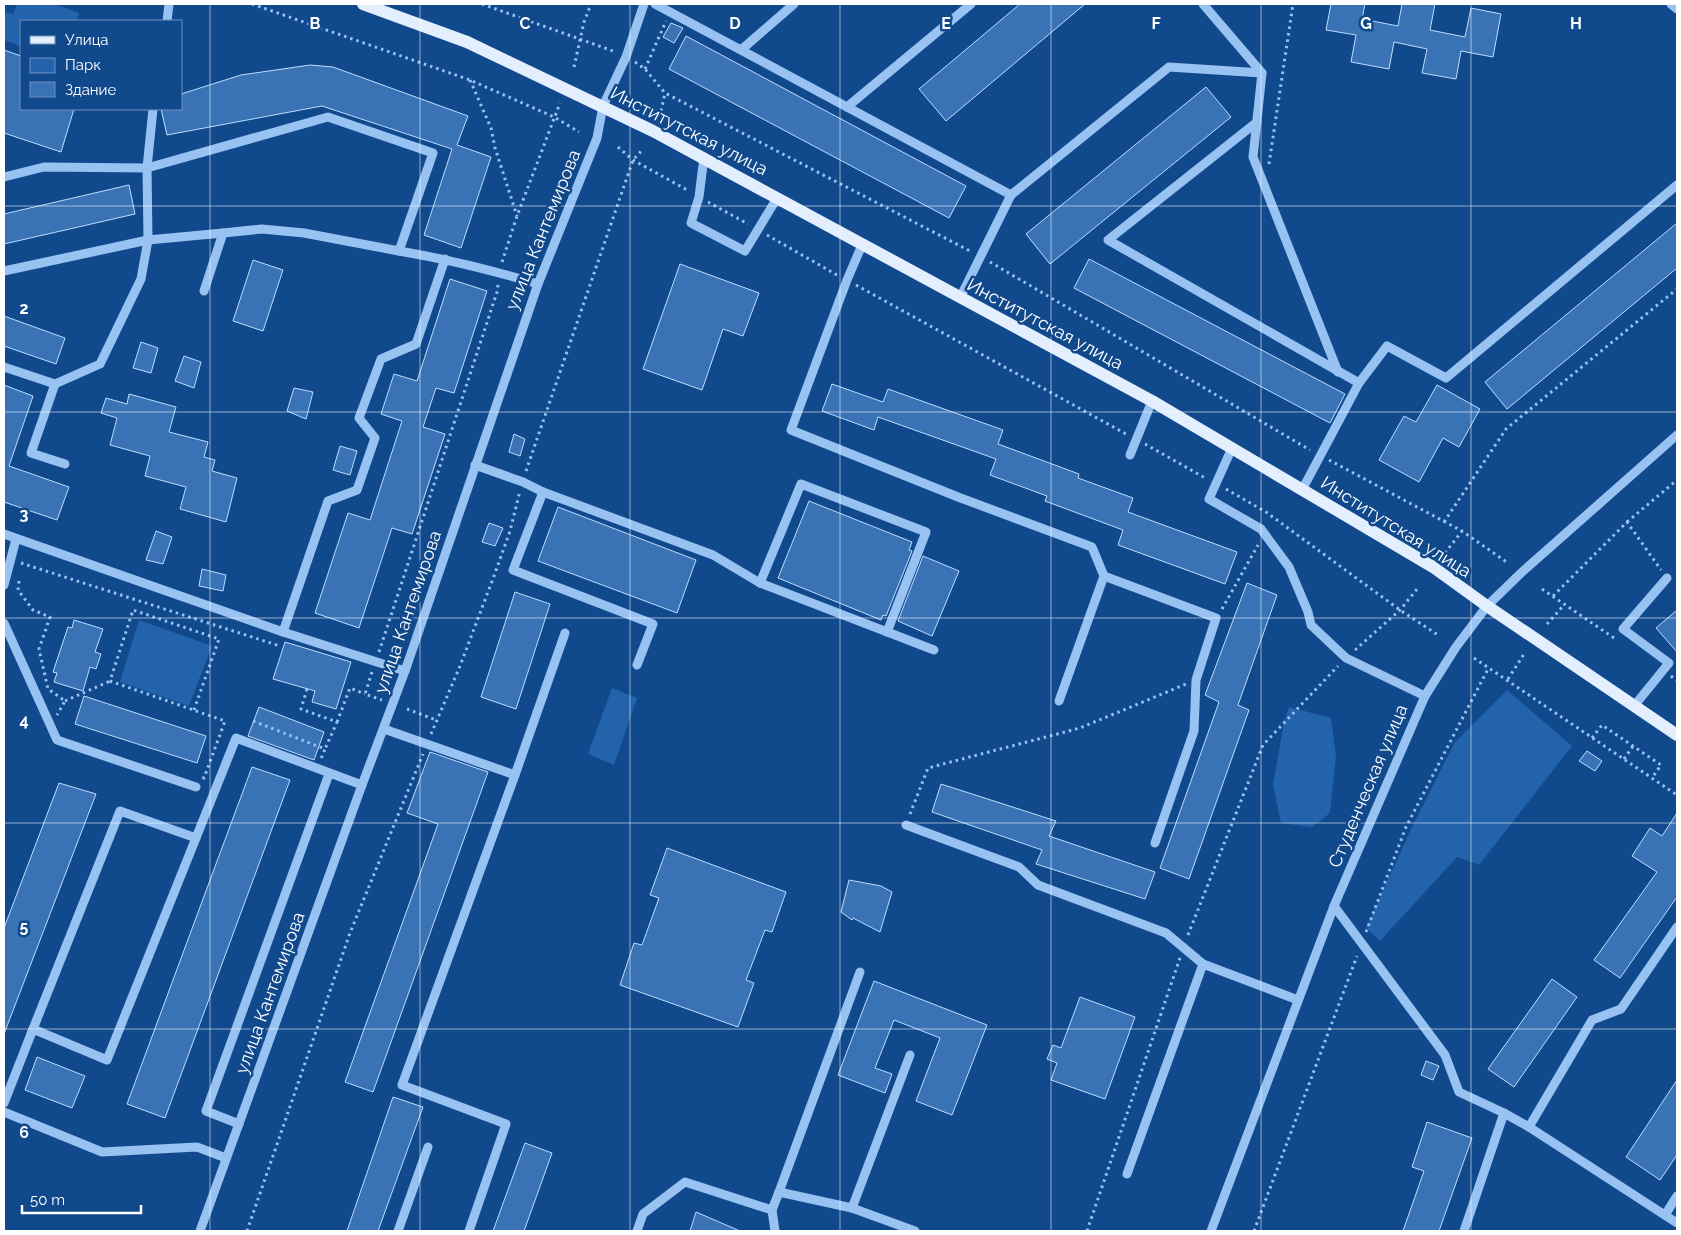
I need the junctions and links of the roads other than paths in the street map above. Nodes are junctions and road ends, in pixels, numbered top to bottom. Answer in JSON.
{"nodes":[{"id":1,"x":169,"y":4,"type":"edge"},
{"id":2,"x":363,"y":4,"type":"edge"},
{"id":3,"x":644,"y":4,"type":"edge"},
{"id":4,"x":655,"y":4,"type":"edge"},
{"id":5,"x":794,"y":4,"type":"edge"},
{"id":6,"x":971,"y":4,"type":"edge"},
{"id":7,"x":1203,"y":4,"type":"edge"},
{"id":8,"x":1671,"y":4,"type":"edge"},
{"id":9,"x":1677,"y":10,"type":"edge"},
{"id":10,"x":167,"y":20,"type":"edge"},
{"id":11,"x":741,"y":50,"type":"junction"},
{"id":12,"x":1262,"y":73,"type":"junction"},
{"id":13,"x":603,"y":106,"type":"junction"},
{"id":14,"x":847,"y":107,"type":"junction"},
{"id":15,"x":154,"y":110,"type":"edge"},
{"id":16,"x":1256,"y":122,"type":"junction"},
{"id":17,"x":704,"y":157,"type":"junction"},
{"id":18,"x":147,"y":168,"type":"junction"},
{"id":19,"x":4,"y":176,"type":"edge"},
{"id":20,"x":1677,"y":185,"type":"edge"},
{"id":21,"x":1011,"y":195,"type":"junction"},
{"id":22,"x":777,"y":198,"type":"junction"},
{"id":23,"x":223,"y":233,"type":"junction"},
{"id":24,"x":148,"y":240,"type":"junction"},
{"id":25,"x":862,"y":245,"type":"junction"},
{"id":26,"x":399,"y":251,"type":"junction"},
{"id":27,"x":445,"y":259,"type":"junction"},
{"id":28,"x":4,"y":271,"type":"edge"},
{"id":29,"x":538,"y":284,"type":"junction"},
{"id":30,"x":204,"y":291,"type":"dead end"},
{"id":31,"x":960,"y":298,"type":"junction"},
{"id":32,"x":4,"y":367,"type":"edge"},
{"id":33,"x":1338,"y":372,"type":"junction"},
{"id":34,"x":55,"y":384,"type":"junction"},
{"id":35,"x":1359,"y":384,"type":"junction"},
{"id":36,"x":1152,"y":401,"type":"junction"},
{"id":37,"x":1677,"y":435,"type":"edge"},
{"id":38,"x":1232,"y":448,"type":"junction"},
{"id":39,"x":1130,"y":455,"type":"dead end"},
{"id":40,"x":65,"y":464,"type":"dead end"},
{"id":41,"x":475,"y":466,"type":"junction"},
{"id":42,"x":1302,"y":490,"type":"junction"},
{"id":43,"x":543,"y":492,"type":"junction"},
{"id":44,"x":4,"y":534,"type":"edge"},
{"id":45,"x":16,"y":539,"type":"junction"},
{"id":46,"x":1104,"y":576,"type":"junction"},
{"id":47,"x":1667,"y":578,"type":"road end"},
{"id":48,"x":760,"y":582,"type":"junction"},
{"id":49,"x":4,"y":585,"type":"edge"},
{"id":50,"x":1488,"y":606,"type":"junction"},
{"id":51,"x":4,"y":624,"type":"edge"},
{"id":52,"x":283,"y":632,"type":"junction"},
{"id":53,"x":887,"y":632,"type":"junction"},
{"id":54,"x":565,"y":633,"type":"dead end"},
{"id":55,"x":934,"y":650,"type":"dead end"},
{"id":56,"x":637,"y":665,"type":"dead end"},
{"id":57,"x":406,"y":671,"type":"junction"},
{"id":58,"x":1425,"y":696,"type":"junction"},
{"id":59,"x":1059,"y":701,"type":"dead end"},
{"id":60,"x":1634,"y":706,"type":"junction"},
{"id":61,"x":384,"y":728,"type":"junction"},
{"id":62,"x":1677,"y":735,"type":"edge"},
{"id":63,"x":329,"y":774,"type":"junction"},
{"id":64,"x":515,"y":775,"type":"junction"},
{"id":65,"x":362,"y":786,"type":"junction"},
{"id":66,"x":196,"y":787,"type":"dead end"},
{"id":67,"x":906,"y":825,"type":"road end"},
{"id":68,"x":196,"y":838,"type":"junction"},
{"id":69,"x":1156,"y":843,"type":"dead end"},
{"id":70,"x":1334,"y":906,"type":"junction"},
{"id":71,"x":1677,"y":927,"type":"edge"},
{"id":72,"x":1203,"y":964,"type":"junction"},
{"id":73,"x":860,"y":972,"type":"dead end"},
{"id":74,"x":1298,"y":1000,"type":"junction"},
{"id":75,"x":30,"y":1037,"type":"junction"},
{"id":76,"x":910,"y":1055,"type":"dead end"},
{"id":77,"x":4,"y":1103,"type":"edge"},
{"id":78,"x":4,"y":1112,"type":"edge"},
{"id":79,"x":1504,"y":1113,"type":"junction"},
{"id":80,"x":239,"y":1124,"type":"junction"},
{"id":81,"x":1529,"y":1127,"type":"junction"},
{"id":82,"x":428,"y":1147,"type":"dead end"},
{"id":83,"x":226,"y":1158,"type":"junction"},
{"id":84,"x":1127,"y":1174,"type":"dead end"},
{"id":85,"x":779,"y":1192,"type":"junction"},
{"id":86,"x":1677,"y":1196,"type":"edge"},
{"id":87,"x":852,"y":1208,"type":"junction"},
{"id":88,"x":772,"y":1210,"type":"junction"},
{"id":89,"x":1665,"y":1215,"type":"junction"},
{"id":90,"x":1677,"y":1223,"type":"edge"},
{"id":91,"x":200,"y":1231,"type":"edge"},
{"id":92,"x":398,"y":1231,"type":"edge"},
{"id":93,"x":469,"y":1231,"type":"edge"},
{"id":94,"x":637,"y":1231,"type":"edge"},
{"id":95,"x":776,"y":1231,"type":"edge"},
{"id":96,"x":915,"y":1231,"type":"edge"},
{"id":97,"x":1211,"y":1231,"type":"edge"},
{"id":98,"x":1464,"y":1231,"type":"edge"}],
"edges":[{"from":1,"to":10,"type":"street"},
{"from":2,"to":13,"type":"main road","name":"Институтская улица"},
{"from":3,"to":13,"type":"street","name":"улица Кантемирова"},
{"from":4,"to":11,"type":"street"},
{"from":5,"to":11,"type":"street"},
{"from":6,"to":14,"type":"street"},
{"from":7,"to":12,"type":"street"},
{"from":8,"to":9,"type":"street"},
{"from":11,"to":14,"type":"street"},
{"from":12,"to":16,"type":"street"},
{"from":12,"to":21,"type":"street"},
{"from":13,"to":17,"type":"main road","name":"Институтская улица"},
{"from":13,"to":29,"type":"street","name":"улица Кантемирова"},
{"from":14,"to":21,"type":"street"},
{"from":15,"to":18,"type":"street"},
{"from":16,"to":33,"type":"street"},
{"from":16,"to":33,"type":"street"},
{"from":17,"to":22,"type":"main road","name":"Институтская улица"},
{"from":17,"to":22,"type":"street"},
{"from":18,"to":19,"type":"street"},
{"from":18,"to":24,"type":"street"},
{"from":18,"to":26,"type":"street"},
{"from":20,"to":35,"type":"street"},
{"from":21,"to":31,"type":"street"},
{"from":22,"to":25,"type":"main road","name":"Институтская улица"},
{"from":23,"to":24,"type":"street"},
{"from":23,"to":26,"type":"street"},
{"from":23,"to":30,"type":"street"},
{"from":24,"to":28,"type":"street"},
{"from":24,"to":34,"type":"street"},
{"from":25,"to":31,"type":"main road","name":"Институтская улица"},
{"from":25,"to":46,"type":"street"},
{"from":26,"to":27,"type":"street"},
{"from":27,"to":29,"type":"street"},
{"from":27,"to":52,"type":"street"},
{"from":29,"to":41,"type":"street","name":"улица Кантемирова"},
{"from":31,"to":36,"type":"main road","name":"Институтская улица"},
{"from":32,"to":34,"type":"street"},
{"from":33,"to":35,"type":"street"},
{"from":34,"to":40,"type":"street"},
{"from":35,"to":42,"type":"street"},
{"from":36,"to":38,"type":"main road","name":"Институтская улица"},
{"from":36,"to":39,"type":"street"},
{"from":37,"to":50,"type":"street","name":"Студенческая улица"},
{"from":38,"to":42,"type":"main road","name":"Институтская улица"},
{"from":38,"to":58,"type":"street"},
{"from":41,"to":43,"type":"street"},
{"from":41,"to":57,"type":"street","name":"улица Кантемирова"},
{"from":42,"to":50,"type":"main road","name":"Институтская улица"},
{"from":43,"to":48,"type":"street"},
{"from":43,"to":56,"type":"street"},
{"from":44,"to":45,"type":"street"},
{"from":45,"to":49,"type":"street"},
{"from":45,"to":52,"type":"street"},
{"from":46,"to":59,"type":"street"},
{"from":46,"to":69,"type":"street"},
{"from":47,"to":60,"type":"street"},
{"from":48,"to":53,"type":"street"},
{"from":48,"to":53,"type":"street"},
{"from":50,"to":58,"type":"street","name":"Студенческая улица"},
{"from":50,"to":60,"type":"main road","name":"Институтская улица"},
{"from":51,"to":66,"type":"street"},
{"from":52,"to":57,"type":"street"},
{"from":53,"to":55,"type":"street"},
{"from":54,"to":64,"type":"street"},
{"from":57,"to":61,"type":"street","name":"улица Кантемирова"},
{"from":58,"to":70,"type":"street","name":"Студенческая улица"},
{"from":60,"to":62,"type":"main road","name":"Институтская улица"},
{"from":61,"to":64,"type":"street"},
{"from":61,"to":65,"type":"street","name":"улица Кантемирова"},
{"from":63,"to":65,"type":"street"},
{"from":63,"to":68,"type":"street"},
{"from":63,"to":80,"type":"street"},
{"from":64,"to":93,"type":"street"},
{"from":65,"to":80,"type":"street","name":"улица Кантемирова"},
{"from":67,"to":72,"type":"street"},
{"from":68,"to":75,"type":"street"},
{"from":68,"to":75,"type":"street"},
{"from":70,"to":74,"type":"street","name":"Студенческая улица"},
{"from":70,"to":79,"type":"street"},
{"from":71,"to":81,"type":"street"},
{"from":72,"to":74,"type":"street"},
{"from":72,"to":84,"type":"street"},
{"from":73,"to":85,"type":"street"},
{"from":74,"to":97,"type":"street","name":"Студенческая улица"},
{"from":75,"to":77,"type":"street"},
{"from":76,"to":87,"type":"street"},
{"from":78,"to":83,"type":"street"},
{"from":79,"to":81,"type":"street"},
{"from":79,"to":98,"type":"street"},
{"from":80,"to":83,"type":"street","name":"улица Кантемирова"},
{"from":81,"to":89,"type":"street"},
{"from":82,"to":92,"type":"street"},
{"from":83,"to":91,"type":"street","name":"улица Кантемирова"},
{"from":85,"to":87,"type":"street"},
{"from":85,"to":88,"type":"street"},
{"from":86,"to":89,"type":"street"},
{"from":87,"to":96,"type":"street"},
{"from":88,"to":94,"type":"street"},
{"from":88,"to":95,"type":"street"},
{"from":89,"to":90,"type":"street"}]}
